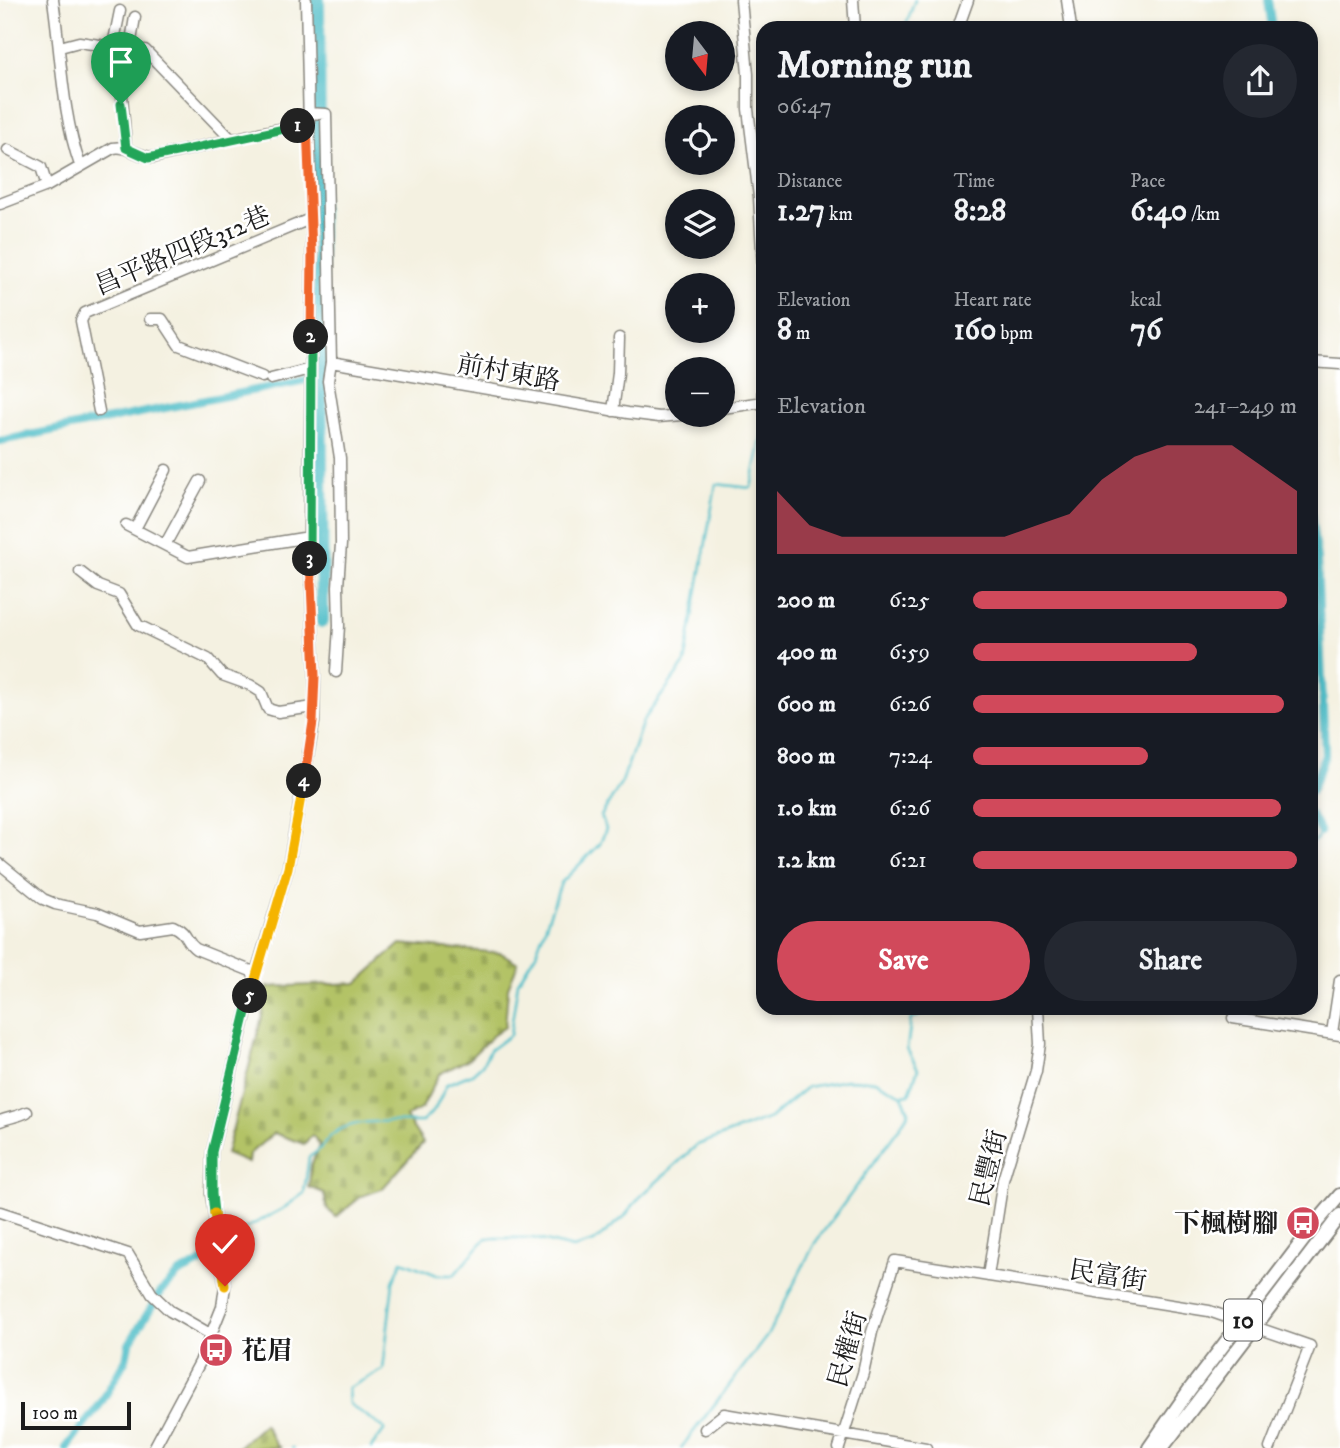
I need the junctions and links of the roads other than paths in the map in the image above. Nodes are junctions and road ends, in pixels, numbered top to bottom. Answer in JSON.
{"nodes":[{"id":1,"x":53,"y":0,"type":"edge"},
{"id":2,"x":306,"y":0,"type":"edge"},
{"id":3,"x":741,"y":0,"type":"edge"},
{"id":4,"x":853,"y":0,"type":"edge"},
{"id":5,"x":968,"y":0,"type":"edge"},
{"id":6,"x":1067,"y":0,"type":"edge"},
{"id":7,"x":120,"y":11,"type":"dead end"},
{"id":8,"x":135,"y":17,"type":"dead end"},
{"id":9,"x":854,"y":21,"type":"edge"},
{"id":10,"x":960,"y":21,"type":"edge"},
{"id":11,"x":1069,"y":21,"type":"edge"},
{"id":12,"x":60,"y":47,"type":"junction"},
{"id":13,"x":145,"y":50,"type":"dead end"},
{"id":14,"x":307,"y":119,"type":"junction"},
{"id":15,"x":231,"y":139,"type":"junction"},
{"id":16,"x":126,"y":148,"type":"junction"},
{"id":17,"x":8,"y":150,"type":"dead end"},
{"id":18,"x":80,"y":165,"type":"junction"},
{"id":19,"x":756,"y":173,"type":"edge"},
{"id":20,"x":47,"y":187,"type":"junction"},
{"id":21,"x":0,"y":204,"type":"edge"},
{"id":22,"x":310,"y":219,"type":"junction"},
{"id":23,"x":150,"y":319,"type":"dead end"},
{"id":24,"x":619,"y":338,"type":"dead end"},
{"id":25,"x":331,"y":362,"type":"junction"},
{"id":26,"x":1318,"y":362,"type":"edge"},
{"id":27,"x":1340,"y":364,"type":"edge"},
{"id":28,"x":310,"y":369,"type":"junction"},
{"id":29,"x":756,"y":403,"type":"edge"},
{"id":30,"x":735,"y":406,"type":"edge"},
{"id":31,"x":99,"y":411,"type":"dead end"},
{"id":32,"x":612,"y":411,"type":"junction"},
{"id":33,"x":665,"y":416,"type":"edge"},
{"id":34,"x":166,"y":470,"type":"dead end"},
{"id":35,"x":200,"y":481,"type":"dead end"},
{"id":36,"x":309,"y":537,"type":"junction"},
{"id":37,"x":165,"y":545,"type":"junction"},
{"id":38,"x":80,"y":572,"type":"dead end"},
{"id":39,"x":336,"y":672,"type":"dead end"},
{"id":40,"x":314,"y":708,"type":"junction"},
{"id":41,"x":0,"y":864,"type":"edge"},
{"id":42,"x":256,"y":973,"type":"junction"},
{"id":43,"x":1340,"y":980,"type":"edge"},
{"id":44,"x":1039,"y":1015,"type":"edge"},
{"id":45,"x":1233,"y":1018,"type":"dead end"},
{"id":46,"x":1336,"y":1034,"type":"edge"},
{"id":47,"x":27,"y":1112,"type":"dead end"},
{"id":48,"x":0,"y":1121,"type":"edge"},
{"id":49,"x":1340,"y":1195,"type":"edge"},
{"id":50,"x":0,"y":1212,"type":"edge"},
{"id":51,"x":1340,"y":1215,"type":"edge"},
{"id":52,"x":895,"y":1261,"type":"joint"},
{"id":53,"x":988,"y":1276,"type":"junction"},
{"id":54,"x":1242,"y":1321,"type":"junction"},
{"id":55,"x":1255,"y":1327,"type":"junction"},
{"id":56,"x":210,"y":1334,"type":"junction"},
{"id":57,"x":705,"y":1429,"type":"dead end"},
{"id":58,"x":843,"y":1433,"type":"junction"},
{"id":59,"x":154,"y":1448,"type":"edge"},
{"id":60,"x":839,"y":1448,"type":"edge"},
{"id":61,"x":926,"y":1448,"type":"edge"},
{"id":62,"x":1149,"y":1448,"type":"edge"},
{"id":63,"x":1162,"y":1448,"type":"edge"},
{"id":64,"x":1270,"y":1448,"type":"edge"}],
"edges":[{"from":1,"to":12,"type":"street"},
{"from":2,"to":14,"type":"street"},
{"from":3,"to":19,"type":"street"},
{"from":4,"to":9,"type":"street"},
{"from":5,"to":10,"type":"street"},
{"from":6,"to":11,"type":"street"},
{"from":7,"to":12,"type":"street"},
{"from":8,"to":16,"type":"street"},
{"from":12,"to":18,"type":"street"},
{"from":13,"to":15,"type":"street"},
{"from":14,"to":15,"type":"street"},
{"from":14,"to":22,"type":"street"},
{"from":14,"to":25,"type":"street"},
{"from":15,"to":16,"type":"street"},
{"from":16,"to":18,"type":"street"},
{"from":17,"to":20,"type":"street"},
{"from":18,"to":20,"type":"street"},
{"from":20,"to":21,"type":"street"},
{"from":22,"to":28,"type":"street"},
{"from":22,"to":31,"type":"street","name":"昌平路四段312巷"},
{"from":23,"to":28,"type":"street"},
{"from":24,"to":32,"type":"street"},
{"from":25,"to":32,"type":"street","name":"前村東路"},
{"from":25,"to":39,"type":"street"},
{"from":26,"to":27,"type":"street"},
{"from":28,"to":36,"type":"street"},
{"from":29,"to":30,"type":"street"},
{"from":32,"to":33,"type":"street","name":"前村東路"},
{"from":34,"to":37,"type":"street"},
{"from":35,"to":37,"type":"street"},
{"from":36,"to":37,"type":"street"},
{"from":36,"to":40,"type":"street"},
{"from":38,"to":40,"type":"street"},
{"from":40,"to":42,"type":"street"},
{"from":41,"to":42,"type":"street"},
{"from":42,"to":56,"type":"street"},
{"from":43,"to":46,"type":"street"},
{"from":44,"to":53,"type":"street","name":"民豐街"},
{"from":45,"to":46,"type":"street"},
{"from":47,"to":48,"type":"street"},
{"from":49,"to":54,"type":"main road","number":"10"},
{"from":50,"to":56,"type":"street"},
{"from":51,"to":55,"type":"main road","number":"10"},
{"from":52,"to":53,"type":"street","name":"民富街"},
{"from":52,"to":58,"type":"street","name":"民權街"},
{"from":53,"to":54,"type":"street","name":"民富街"},
{"from":54,"to":55,"type":"street","name":"民富街"},
{"from":54,"to":62,"type":"main road","number":"10"},
{"from":55,"to":63,"type":"main road","number":"10"},
{"from":55,"to":64,"type":"street","name":"民富街"},
{"from":56,"to":59,"type":"street"},
{"from":57,"to":58,"type":"street"},
{"from":58,"to":60,"type":"street","name":"民權街"},
{"from":58,"to":61,"type":"street"}]}
